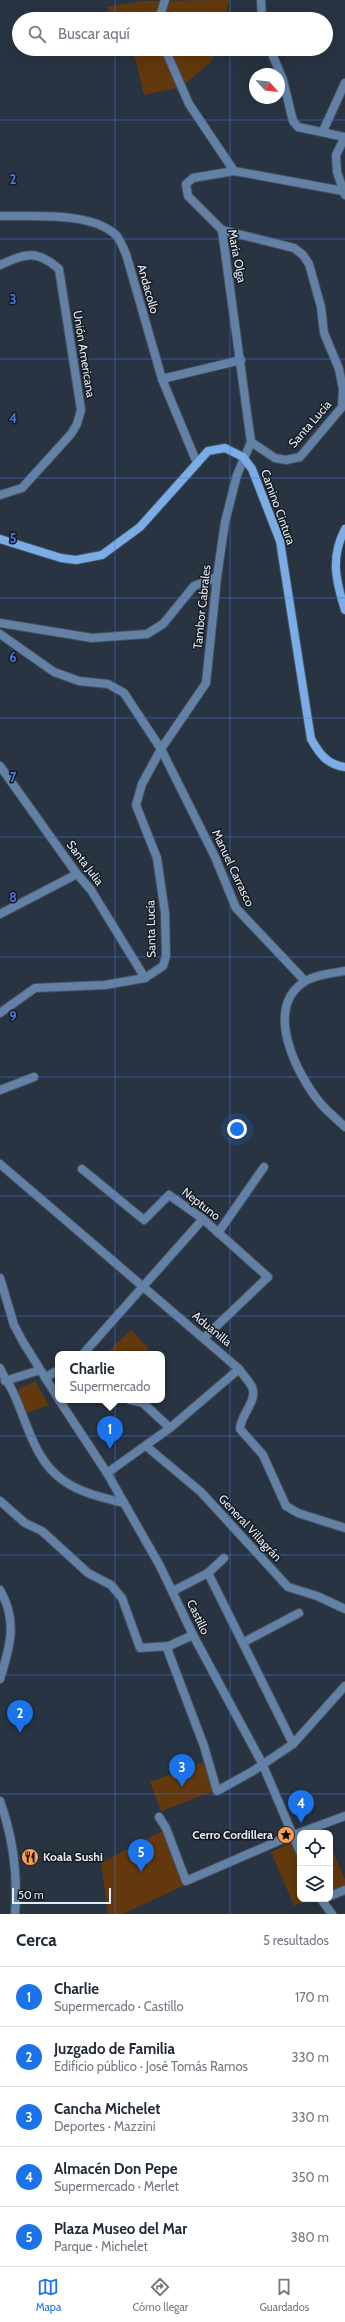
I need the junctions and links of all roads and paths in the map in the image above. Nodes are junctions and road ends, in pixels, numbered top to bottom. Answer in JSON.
{"nodes":[{"id":1,"x":165,"y":0,"type":"edge"},
{"id":2,"x":261,"y":0,"type":"edge"},
{"id":3,"x":161,"y":12,"type":"edge"},
{"id":4,"x":262,"y":12,"type":"edge"},
{"id":5,"x":168,"y":56,"type":"edge"},
{"id":6,"x":273,"y":56,"type":"edge"},
{"id":7,"x":345,"y":83,"type":"edge"},
{"id":8,"x":324,"y":130,"type":"junction"},
{"id":9,"x":345,"y":137,"type":"edge"},
{"id":10,"x":234,"y":171,"type":"junction"},
{"id":11,"x":344,"y":193,"type":"edge"},
{"id":12,"x":0,"y":216,"type":"edge"},
{"id":13,"x":222,"y":230,"type":"junction"},
{"id":14,"x":0,"y":265,"type":"edge"},
{"id":15,"x":241,"y":360,"type":"junction"},
{"id":16,"x":162,"y":379,"type":"junction"},
{"id":17,"x":251,"y":442,"type":"junction"},
{"id":18,"x":243,"y":457,"type":"junction"},
{"id":19,"x":197,"y":462,"type":"junction"},
{"id":20,"x":0,"y":495,"type":"edge"},
{"id":21,"x":345,"y":529,"type":"edge"},
{"id":22,"x":0,"y":539,"type":"edge"},
{"id":23,"x":216,"y":577,"type":"junction"},
{"id":24,"x":345,"y":610,"type":"edge"},
{"id":25,"x":3,"y":623,"type":"edge"},
{"id":26,"x":0,"y":634,"type":"edge"},
{"id":27,"x":161,"y":749,"type":"junction"},
{"id":28,"x":0,"y":766,"type":"edge"},
{"id":29,"x":345,"y":767,"type":"edge"},
{"id":30,"x":77,"y":874,"type":"junction"},
{"id":31,"x":0,"y":914,"type":"edge"},
{"id":32,"x":345,"y":972,"type":"edge"},
{"id":33,"x":146,"y":978,"type":"junction"},
{"id":34,"x":305,"y":980,"type":"junction"},
{"id":35,"x":0,"y":1013,"type":"edge"},
{"id":36,"x":34,"y":1077,"type":"dead end"},
{"id":37,"x":0,"y":1090,"type":"edge"},
{"id":38,"x":345,"y":1127,"type":"edge"},
{"id":39,"x":1,"y":1167,"type":"edge"},
{"id":40,"x":264,"y":1167,"type":"dead end"},
{"id":41,"x":82,"y":1170,"type":"dead end"},
{"id":42,"x":203,"y":1219,"type":"junction"},
{"id":43,"x":218,"y":1233,"type":"junction"},
{"id":44,"x":0,"y":1278,"type":"edge"},
{"id":45,"x":143,"y":1286,"type":"junction"},
{"id":46,"x":204,"y":1338,"type":"junction"},
{"id":47,"x":86,"y":1351,"type":"edge"},
{"id":48,"x":0,"y":1368,"type":"edge"},
{"id":49,"x":239,"y":1369,"type":"junction"},
{"id":50,"x":40,"y":1370,"type":"junction"},
{"id":51,"x":55,"y":1372,"type":"edge"},
{"id":52,"x":45,"y":1378,"type":"junction"},
{"id":53,"x":5,"y":1381,"type":"junction"},
{"id":54,"x":55,"y":1394,"type":"edge"},
{"id":55,"x":61,"y":1403,"type":"edge"},
{"id":56,"x":143,"y":1403,"type":"edge"},
{"id":57,"x":170,"y":1428,"type":"junction"},
{"id":58,"x":146,"y":1446,"type":"junction"},
{"id":59,"x":107,"y":1473,"type":"junction"},
{"id":60,"x":0,"y":1501,"type":"edge"},
{"id":61,"x":124,"y":1503,"type":"junction"},
{"id":62,"x":345,"y":1528,"type":"edge"},
{"id":63,"x":224,"y":1558,"type":"dead end"},
{"id":64,"x":208,"y":1573,"type":"junction"},
{"id":65,"x":0,"y":1590,"type":"edge"},
{"id":66,"x":173,"y":1591,"type":"junction"},
{"id":67,"x":345,"y":1609,"type":"edge"},
{"id":68,"x":299,"y":1613,"type":"dead end"},
{"id":69,"x":193,"y":1635,"type":"junction"},
{"id":70,"x":244,"y":1642,"type":"junction"},
{"id":71,"x":169,"y":1646,"type":"junction"},
{"id":72,"x":0,"y":1679,"type":"edge"},
{"id":73,"x":345,"y":1686,"type":"edge"},
{"id":74,"x":293,"y":1744,"type":"junction"},
{"id":75,"x":262,"y":1763,"type":"junction"},
{"id":76,"x":0,"y":1801,"type":"edge"},
{"id":77,"x":345,"y":1816,"type":"edge"},
{"id":78,"x":159,"y":1817,"type":"dead end"},
{"id":79,"x":293,"y":1835,"type":"junction"},
{"id":80,"x":297,"y":1845,"type":"edge"},
{"id":81,"x":345,"y":1890,"type":"edge"},
{"id":82,"x":333,"y":1895,"type":"edge"},
{"id":83,"x":323,"y":1902,"type":"edge"},
{"id":84,"x":15,"y":1914,"type":"edge"},
{"id":85,"x":332,"y":1914,"type":"edge"}],
"edges":[{"from":1,"to":3,"type":"street"},
{"from":2,"to":4,"type":"street"},
{"from":5,"to":10,"type":"street"},
{"from":6,"to":8,"type":"street"},
{"from":7,"to":8,"type":"street"},
{"from":8,"to":9,"type":"street"},
{"from":9,"to":11,"type":"street"},
{"from":10,"to":11,"type":"street","name":"María Olga"},
{"from":10,"to":13,"type":"street","name":"María Olga"},
{"from":12,"to":16,"type":"street","name":"Andacollo"},
{"from":13,"to":15,"type":"street","name":"María Olga"},
{"from":13,"to":17,"type":"street","name":"Santa Lucía"},
{"from":14,"to":20,"type":"street","name":"Unión Americana"},
{"from":15,"to":16,"type":"street"},
{"from":15,"to":17,"type":"street","name":"María Olga"},
{"from":16,"to":19,"type":"street","name":"Andacollo"},
{"from":17,"to":18,"type":"street"},
{"from":18,"to":19,"type":"main road"},
{"from":18,"to":23,"type":"street","name":"Tambor Cabrales"},
{"from":18,"to":29,"type":"main road","name":"Camino Cintura"},
{"from":19,"to":22,"type":"main road"},
{"from":21,"to":24,"type":"main road"},
{"from":23,"to":25,"type":"street"},
{"from":23,"to":27,"type":"street","name":"Tambor Cabrales"},
{"from":26,"to":27,"type":"street","name":"Manuel Carrasco"},
{"from":27,"to":33,"type":"street","name":"Santa Lucía"},
{"from":27,"to":34,"type":"street","name":"Manuel Carrasco"},
{"from":28,"to":30,"type":"street","name":"Santa Julia"},
{"from":30,"to":31,"type":"street"},
{"from":30,"to":33,"type":"street","name":"Santa Julia"},
{"from":32,"to":34,"type":"street"},
{"from":33,"to":35,"type":"street","name":"Santa Lucía"},
{"from":34,"to":38,"type":"street"},
{"from":36,"to":37,"type":"street"},
{"from":39,"to":45,"type":"street","name":"Aduanilla"},
{"from":40,"to":43,"type":"street"},
{"from":41,"to":42,"type":"street","name":"Neptuno"},
{"from":42,"to":43,"type":"street","name":"Neptuno"},
{"from":42,"to":45,"type":"street"},
{"from":43,"to":46,"type":"street","name":"Neptuno"},
{"from":44,"to":50,"type":"street","name":"Castillo"},
{"from":45,"to":46,"type":"street","name":"Aduanilla"},
{"from":45,"to":47,"type":"street"},
{"from":46,"to":49,"type":"street","name":"Aduanilla"},
{"from":48,"to":53,"type":"street"},
{"from":49,"to":57,"type":"street"},
{"from":49,"to":62,"type":"street","name":"Aduanilla"},
{"from":50,"to":52,"type":"street","name":"Castillo"},
{"from":50,"to":53,"type":"street"},
{"from":51,"to":52,"type":"street"},
{"from":52,"to":54,"type":"street","name":"Castillo"},
{"from":53,"to":61,"type":"street"},
{"from":55,"to":59,"type":"street","name":"Castillo"},
{"from":56,"to":57,"type":"street"},
{"from":57,"to":58,"type":"street"},
{"from":58,"to":59,"type":"street"},
{"from":58,"to":67,"type":"street","name":"General Villagrán"},
{"from":59,"to":61,"type":"street","name":"Castillo"},
{"from":60,"to":71,"type":"street"},
{"from":61,"to":66,"type":"street","name":"Castillo"},
{"from":63,"to":64,"type":"street"},
{"from":64,"to":66,"type":"street"},
{"from":64,"to":70,"type":"street"},
{"from":65,"to":72,"type":"street"},
{"from":66,"to":69,"type":"street","name":"Castillo"},
{"from":68,"to":70,"type":"street"},
{"from":69,"to":71,"type":"street"},
{"from":69,"to":75,"type":"street","name":"Castillo"},
{"from":70,"to":74,"type":"street"},
{"from":71,"to":75,"type":"street"},
{"from":73,"to":74,"type":"street"},
{"from":74,"to":75,"type":"street"},
{"from":75,"to":79,"type":"street","name":"Castillo"},
{"from":76,"to":84,"type":"street"},
{"from":77,"to":79,"type":"street"},
{"from":78,"to":79,"type":"street"},
{"from":79,"to":80,"type":"street","name":"Castillo"},
{"from":81,"to":82,"type":"street"},
{"from":83,"to":85,"type":"street"}]}
